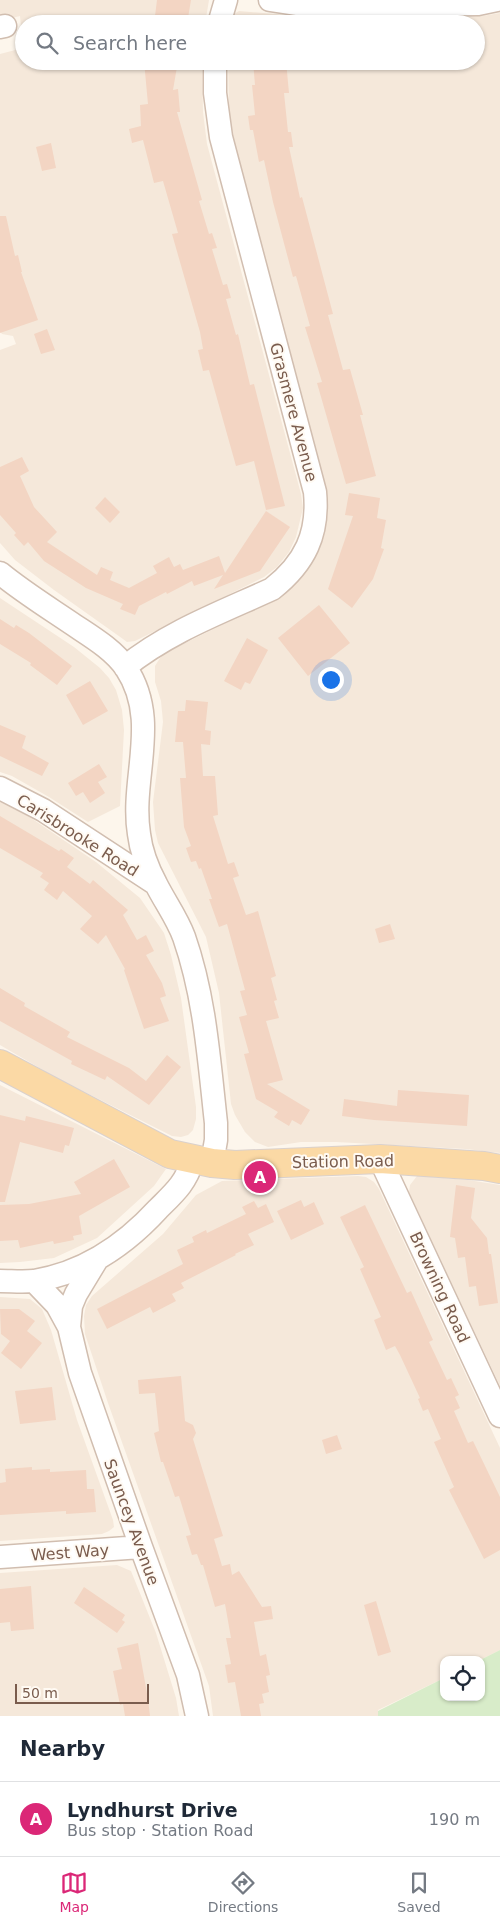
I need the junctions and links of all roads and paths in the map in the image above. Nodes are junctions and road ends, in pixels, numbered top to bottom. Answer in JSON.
{"nodes":[{"id":1,"x":226,"y":0,"type":"edge"},
{"id":2,"x":274,"y":0,"type":"edge"},
{"id":3,"x":497,"y":0,"type":"edge"},
{"id":4,"x":222,"y":15,"type":"edge"},
{"id":5,"x":215,"y":70,"type":"edge"},
{"id":6,"x":0,"y":573,"type":"edge"},
{"id":7,"x":125,"y":667,"type":"junction"},
{"id":8,"x":0,"y":788,"type":"edge"},
{"id":9,"x":156,"y":884,"type":"junction"},
{"id":10,"x":0,"y":1064,"type":"edge"},
{"id":11,"x":380,"y":1159,"type":"junction"},
{"id":12,"x":203,"y":1162,"type":"junction"},
{"id":13,"x":500,"y":1169,"type":"edge"},
{"id":14,"x":96,"y":1261,"type":"junction"},
{"id":15,"x":0,"y":1281,"type":"edge"},
{"id":16,"x":34,"y":1281,"type":"junction"},
{"id":17,"x":69,"y":1327,"type":"junction"},
{"id":18,"x":500,"y":1416,"type":"edge"},
{"id":19,"x":141,"y":1547,"type":"junction"},
{"id":20,"x":0,"y":1557,"type":"edge"},
{"id":21,"x":197,"y":1716,"type":"edge"}],
"edges":[{"from":1,"to":4,"type":"street"},
{"from":2,"to":3,"type":"street"},
{"from":5,"to":7,"type":"street","name":"Grasmere Avenue"},
{"from":6,"to":7,"type":"street"},
{"from":7,"to":9,"type":"street"},
{"from":8,"to":9,"type":"street","name":"Carisbrooke Road"},
{"from":9,"to":12,"type":"street"},
{"from":10,"to":12,"type":"main road","name":"Station Road"},
{"from":11,"to":12,"type":"main road","name":"Station Road"},
{"from":11,"to":13,"type":"main road","name":"Station Road"},
{"from":11,"to":18,"type":"street","name":"Browning Road"},
{"from":12,"to":14,"type":"street"},
{"from":14,"to":16,"type":"street"},
{"from":14,"to":17,"type":"street","name":"Sauncey Avenue"},
{"from":15,"to":16,"type":"street"},
{"from":16,"to":17,"type":"street","name":"Sauncey Avenue"},
{"from":17,"to":19,"type":"street","name":"Sauncey Avenue"},
{"from":19,"to":20,"type":"street","name":"West Way"},
{"from":19,"to":21,"type":"street","name":"Sauncey Avenue"}]}
